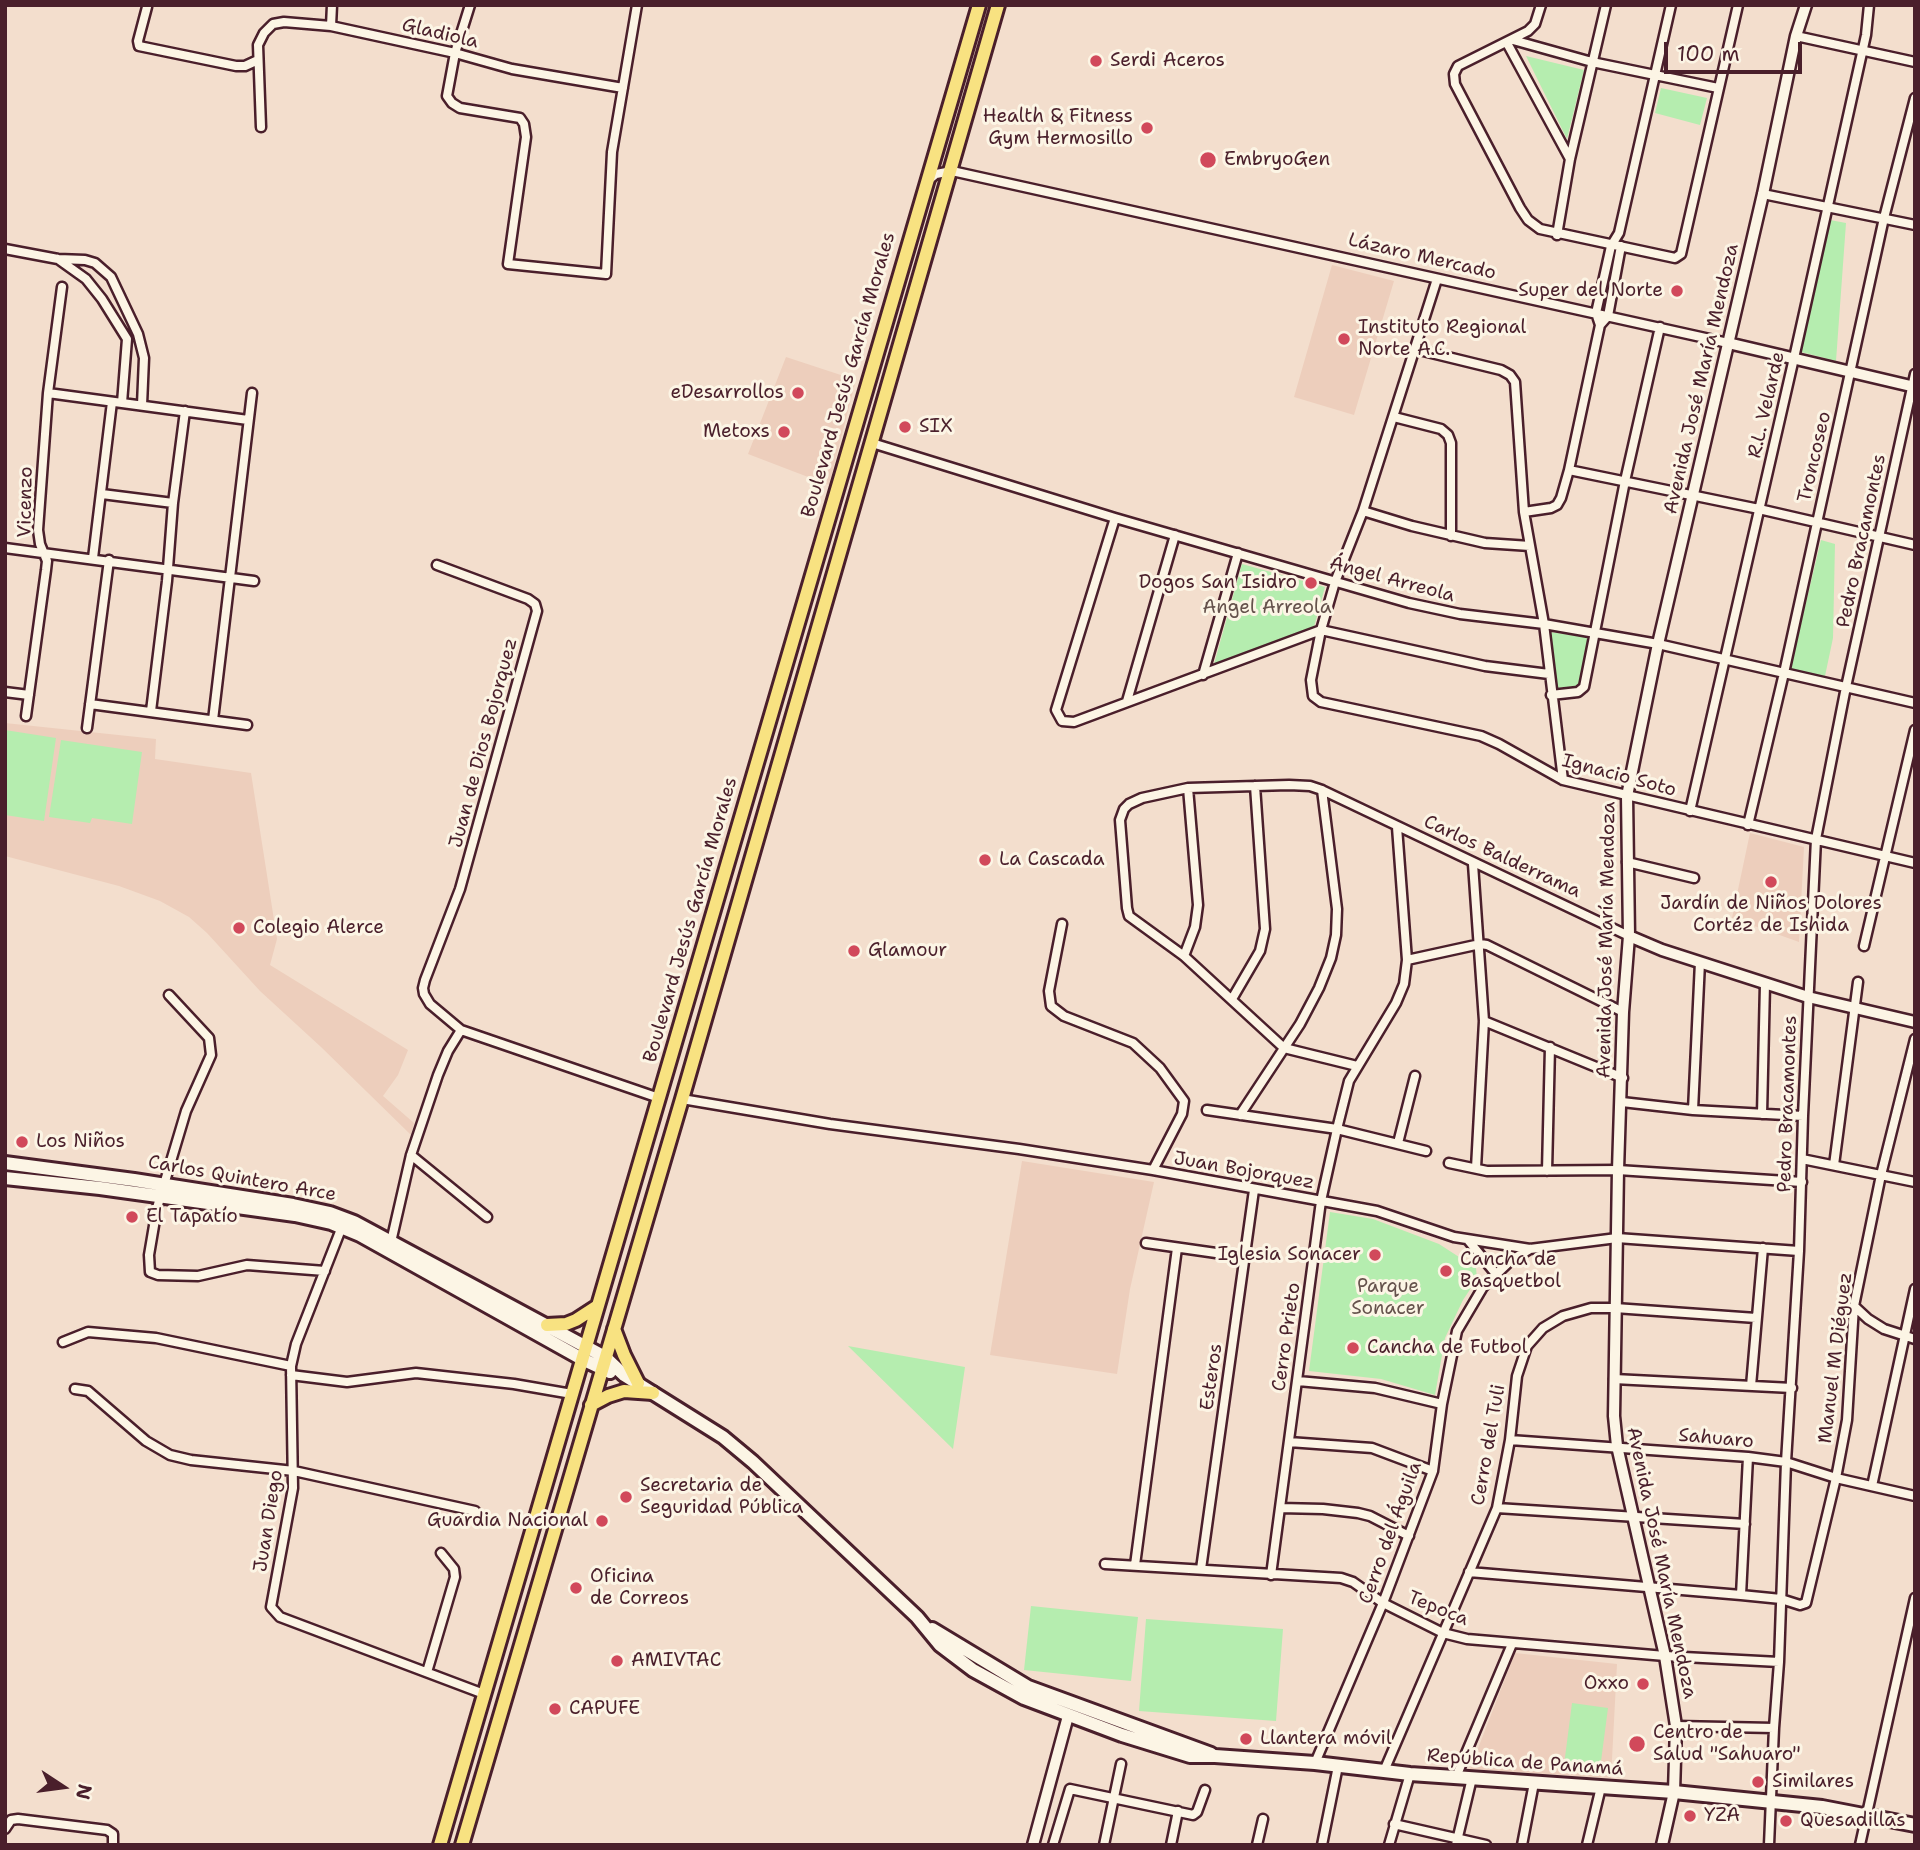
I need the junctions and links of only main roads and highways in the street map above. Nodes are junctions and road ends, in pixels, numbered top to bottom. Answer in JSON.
{"nodes":[{"id":1,"x":979,"y":5,"type":"edge"},
{"id":2,"x":998,"y":5,"type":"edge"},
{"id":3,"x":830,"y":508,"type":"junction"},
{"id":4,"x":851,"y":516,"type":"junction"},
{"id":5,"x":5,"y":1163,"type":"edge"},
{"id":6,"x":5,"y":1178,"type":"edge"},
{"id":7,"x":162,"y":1191,"type":"junction"},
{"id":8,"x":344,"y":1223,"type":"junction"},
{"id":9,"x":474,"y":1292,"type":"junction"},
{"id":10,"x":596,"y":1307,"type":"junction"},
{"id":11,"x":547,"y":1325,"type":"junction"},
{"id":12,"x":614,"y":1328,"type":"junction"},
{"id":13,"x":586,"y":1346,"type":"junction"},
{"id":14,"x":582,"y":1359,"type":"junction"},
{"id":15,"x":603,"y":1363,"type":"junction"},
{"id":16,"x":638,"y":1383,"type":"junction"},
{"id":17,"x":653,"y":1394,"type":"junction"},
{"id":18,"x":591,"y":1405,"type":"junction"},
{"id":19,"x":923,"y":1623,"type":"junction"},
{"id":20,"x":969,"y":1653,"type":"junction"},
{"id":21,"x":1068,"y":1716,"type":"junction"},
{"id":22,"x":1195,"y":1748,"type":"junction"},
{"id":23,"x":1215,"y":1756,"type":"junction"},
{"id":24,"x":1915,"y":1825,"type":"edge"},
{"id":25,"x":440,"y":1845,"type":"edge"},
{"id":26,"x":462,"y":1845,"type":"edge"}],
"edges":[{"from":1,"to":3,"type":"main road","name":"Boulevard Jesús García Morales"},
{"from":2,"to":4,"type":"main road"},
{"from":3,"to":4,"type":"main road"},
{"from":3,"to":10,"type":"main road","name":"Boulevard Jesús García Morales"},
{"from":4,"to":12,"type":"main road"},
{"from":5,"to":7,"type":"main road","name":"Carlos Quintero Arce"},
{"from":6,"to":7,"type":"main road","name":"Carlos Quintero Arce"},
{"from":7,"to":8,"type":"main road","name":"Carlos Quintero Arce"},
{"from":8,"to":9,"type":"main road","name":"Carlos Quintero Arce"},
{"from":8,"to":9,"type":"main road","name":"Carlos Quintero Arce"},
{"from":9,"to":11,"type":"main road","name":"Carlos Quintero Arce"},
{"from":9,"to":14,"type":"main road","name":"Carlos Quintero Arce"},
{"from":10,"to":11,"type":"main road"},
{"from":10,"to":13,"type":"main road","name":"Boulevard Jesús García Morales"},
{"from":11,"to":13,"type":"main road","name":"Carlos Quintero Arce"},
{"from":12,"to":15,"type":"main road"},
{"from":12,"to":16,"type":"main road"},
{"from":13,"to":14,"type":"main road","name":"Boulevard Jesús García Morales"},
{"from":13,"to":15,"type":"main road","name":"Carlos Quintero Arce"},
{"from":14,"to":15,"type":"main road","name":"Carlos Quintero Arce"},
{"from":14,"to":25,"type":"main road","name":"Boulevard Jesús García Morales"},
{"from":15,"to":16,"type":"main road","name":"República de Panamá"},
{"from":15,"to":18,"type":"main road"},
{"from":16,"to":17,"type":"main road","name":"República de Panamá"},
{"from":17,"to":18,"type":"main road"},
{"from":17,"to":19,"type":"main road","name":"República de Panamá"},
{"from":18,"to":26,"type":"main road"},
{"from":19,"to":20,"type":"main road","name":"República de Panamá"},
{"from":19,"to":21,"type":"main road","name":"República de Panamá"},
{"from":20,"to":21,"type":"main road"},
{"from":20,"to":22,"type":"main road","name":"República de Panamá"},
{"from":21,"to":22,"type":"main road"},
{"from":21,"to":23,"type":"main road","name":"República de Panamá"},
{"from":22,"to":23,"type":"main road","name":"República de Panamá"},
{"from":23,"to":24,"type":"main road","name":"República de Panamá"}]}
